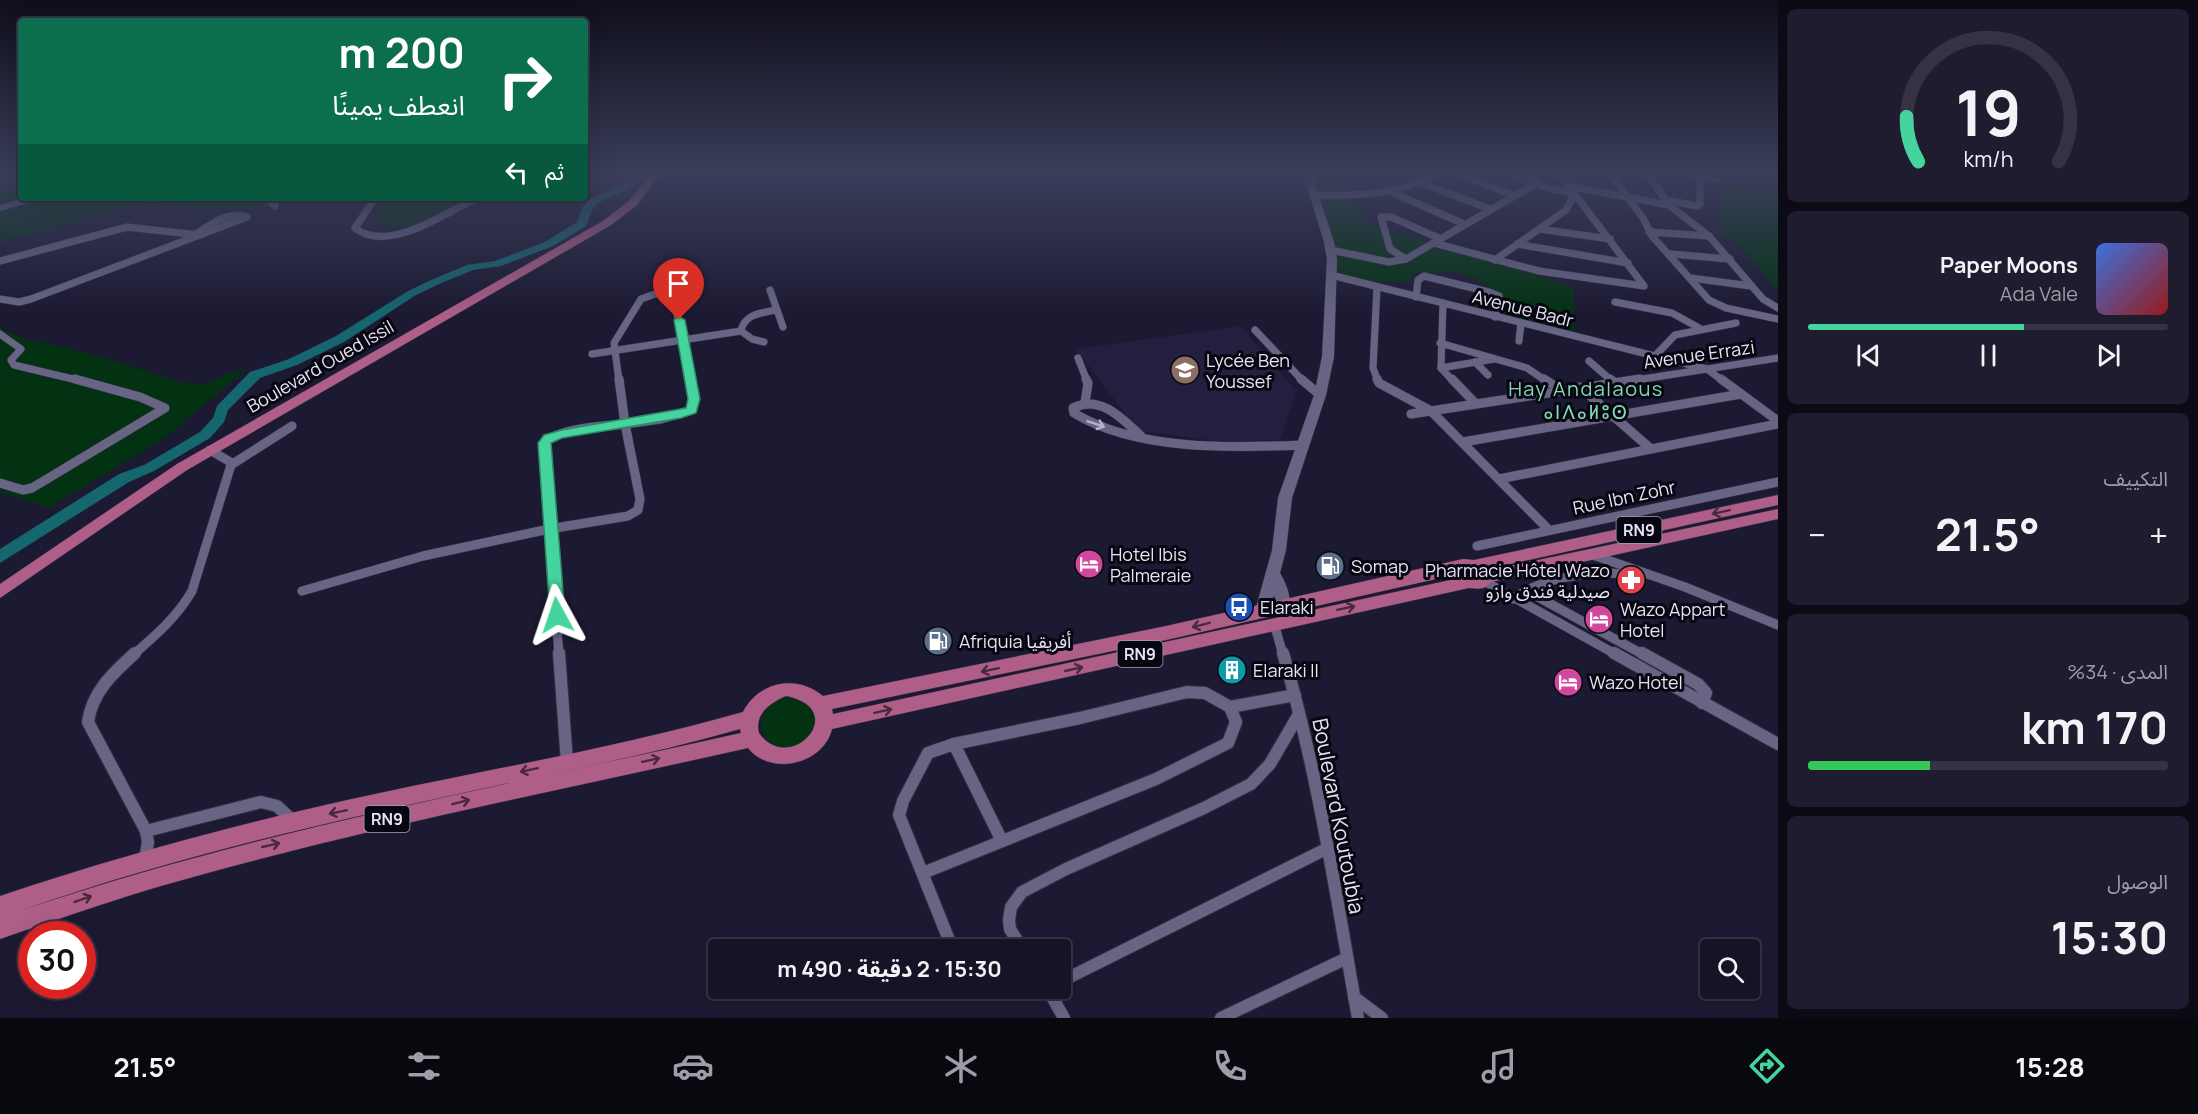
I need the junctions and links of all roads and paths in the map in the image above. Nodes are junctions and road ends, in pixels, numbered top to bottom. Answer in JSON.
{"nodes":[{"id":1,"x":221,"y":221,"type":"edge"},
{"id":2,"x":237,"y":221,"type":"edge"},
{"id":3,"x":360,"y":221,"type":"edge"},
{"id":4,"x":431,"y":221,"type":"edge"},
{"id":5,"x":609,"y":221,"type":"edge"},
{"id":6,"x":1322,"y":221,"type":"edge"},
{"id":7,"x":1382,"y":221,"type":"edge"},
{"id":8,"x":1399,"y":221,"type":"edge"},
{"id":9,"x":1456,"y":221,"type":"edge"},
{"id":10,"x":1470,"y":221,"type":"edge"},
{"id":11,"x":1552,"y":221,"type":"edge"},
{"id":12,"x":1596,"y":221,"type":"edge"},
{"id":13,"x":1644,"y":221,"type":"edge"},
{"id":14,"x":1690,"y":221,"type":"edge"},
{"id":15,"x":1464,"y":224,"type":"junction"},
{"id":16,"x":1540,"y":229,"type":"junction"},
{"id":17,"x":1649,"y":232,"type":"junction"},
{"id":18,"x":198,"y":235,"type":"junction"},
{"id":19,"x":1709,"y":236,"type":"junction"},
{"id":20,"x":1441,"y":239,"type":"junction"},
{"id":21,"x":1610,"y":239,"type":"junction"},
{"id":22,"x":1434,"y":243,"type":"junction"},
{"id":23,"x":1517,"y":244,"type":"junction"},
{"id":24,"x":1331,"y":250,"type":"junction"},
{"id":25,"x":1670,"y":254,"type":"junction"},
{"id":26,"x":1406,"y":259,"type":"junction"},
{"id":27,"x":1730,"y":259,"type":"junction"},
{"id":28,"x":1495,"y":260,"type":"junction"},
{"id":29,"x":0,"y":261,"type":"edge"},
{"id":30,"x":1628,"y":263,"type":"junction"},
{"id":31,"x":1331,"y":275,"type":"junction"},
{"id":32,"x":1691,"y":278,"type":"junction"},
{"id":33,"x":1751,"y":286,"type":"junction"},
{"id":34,"x":1377,"y":287,"type":"junction"},
{"id":35,"x":770,"y":290,"type":"dead end"},
{"id":36,"x":1416,"y":297,"type":"junction"},
{"id":37,"x":0,"y":299,"type":"edge"},
{"id":38,"x":1763,"y":299,"type":"junction"},
{"id":39,"x":1615,"y":302,"type":"dead end"},
{"id":40,"x":1443,"y":303,"type":"junction"},
{"id":41,"x":1778,"y":308,"type":"edge"},
{"id":42,"x":776,"y":310,"type":"junction"},
{"id":43,"x":1495,"y":316,"type":"junction"},
{"id":44,"x":1775,"y":319,"type":"edge"},
{"id":45,"x":1521,"y":323,"type":"junction"},
{"id":46,"x":1736,"y":323,"type":"dead end"},
{"id":47,"x":783,"y":327,"type":"dead end"},
{"id":48,"x":1701,"y":329,"type":"junction"},
{"id":49,"x":1256,"y":330,"type":"dead end"},
{"id":50,"x":741,"y":331,"type":"junction"},
{"id":51,"x":0,"y":334,"type":"edge"},
{"id":52,"x":683,"y":341,"type":"junction"},
{"id":53,"x":1519,"y":341,"type":"dead end"},
{"id":54,"x":765,"y":342,"type":"dead end"},
{"id":55,"x":1440,"y":343,"type":"junction"},
{"id":56,"x":615,"y":351,"type":"junction"},
{"id":57,"x":592,"y":354,"type":"dead end"},
{"id":58,"x":1654,"y":357,"type":"junction"},
{"id":59,"x":1778,"y":357,"type":"edge"},
{"id":60,"x":1078,"y":358,"type":"dead end"},
{"id":61,"x":1498,"y":358,"type":"junction"},
{"id":62,"x":1669,"y":360,"type":"junction"},
{"id":63,"x":1589,"y":361,"type":"dead end"},
{"id":64,"x":1475,"y":362,"type":"junction"},
{"id":65,"x":1441,"y":368,"type":"junction"},
{"id":66,"x":1707,"y":369,"type":"junction"},
{"id":67,"x":1678,"y":372,"type":"junction"},
{"id":68,"x":1488,"y":375,"type":"dead end"},
{"id":69,"x":1614,"y":382,"type":"junction"},
{"id":70,"x":1581,"y":387,"type":"junction"},
{"id":71,"x":1561,"y":390,"type":"junction"},
{"id":72,"x":1741,"y":394,"type":"junction"},
{"id":73,"x":1320,"y":395,"type":"junction"},
{"id":74,"x":1085,"y":403,"type":"junction"},
{"id":75,"x":1475,"y":403,"type":"junction"},
{"id":76,"x":1431,"y":411,"type":"junction"},
{"id":77,"x":1411,"y":414,"type":"dead end"},
{"id":78,"x":1615,"y":415,"type":"junction"},
{"id":79,"x":1778,"y":422,"type":"edge"},
{"id":80,"x":625,"y":424,"type":"junction"},
{"id":81,"x":292,"y":426,"type":"dead end"},
{"id":82,"x":1142,"y":437,"type":"junction"},
{"id":83,"x":1463,"y":442,"type":"junction"},
{"id":84,"x":1303,"y":445,"type":"junction"},
{"id":85,"x":1651,"y":449,"type":"junction"},
{"id":86,"x":210,"y":450,"type":"junction"},
{"id":87,"x":232,"y":463,"type":"junction"},
{"id":88,"x":1499,"y":479,"type":"junction"},
{"id":89,"x":1778,"y":482,"type":"edge"},
{"id":90,"x":0,"y":483,"type":"edge"},
{"id":91,"x":1778,"y":500,"type":"edge"},
{"id":92,"x":1778,"y":514,"type":"edge"},
{"id":93,"x":549,"y":528,"type":"junction"},
{"id":94,"x":1549,"y":530,"type":"junction"},
{"id":95,"x":1477,"y":546,"type":"dead end"},
{"id":96,"x":1593,"y":555,"type":"junction"},
{"id":97,"x":1633,"y":569,"type":"junction"},
{"id":98,"x":1273,"y":575,"type":"junction"},
{"id":99,"x":1474,"y":575,"type":"junction"},
{"id":100,"x":302,"y":591,"type":"dead end"},
{"id":101,"x":1527,"y":591,"type":"junction"},
{"id":102,"x":0,"y":592,"type":"edge"},
{"id":103,"x":1513,"y":599,"type":"junction"},
{"id":104,"x":1282,"y":606,"type":"junction"},
{"id":105,"x":1268,"y":617,"type":"junction"},
{"id":106,"x":1778,"y":625,"type":"edge"},
{"id":107,"x":1295,"y":695,"type":"junction"},
{"id":108,"x":820,"y":704,"type":"junction"},
{"id":109,"x":1702,"y":704,"type":"junction"},
{"id":110,"x":1230,"y":707,"type":"junction"},
{"id":111,"x":1299,"y":714,"type":"junction"},
{"id":112,"x":749,"y":718,"type":"junction"},
{"id":113,"x":826,"y":723,"type":"junction"},
{"id":114,"x":752,"y":739,"type":"junction"},
{"id":115,"x":954,"y":744,"type":"junction"},
{"id":116,"x":1778,"y":744,"type":"edge"},
{"id":117,"x":567,"y":762,"type":"junction"},
{"id":118,"x":294,"y":822,"type":"junction"},
{"id":119,"x":147,"y":831,"type":"junction"},
{"id":120,"x":1002,"y":841,"type":"junction"},
{"id":121,"x":1328,"y":849,"type":"junction"},
{"id":122,"x":145,"y":860,"type":"junction"},
{"id":123,"x":922,"y":873,"type":"junction"},
{"id":124,"x":0,"y":907,"type":"edge"},
{"id":125,"x":0,"y":928,"type":"edge"},
{"id":126,"x":949,"y":939,"type":"edge"},
{"id":127,"x":1016,"y":939,"type":"edge"},
{"id":128,"x":1347,"y":958,"type":"junction"},
{"id":129,"x":1071,"y":977,"type":"edge"},
{"id":130,"x":1354,"y":997,"type":"junction"},
{"id":131,"x":1053,"y":999,"type":"edge"},
{"id":132,"x":1064,"y":1018,"type":"edge"},
{"id":133,"x":1221,"y":1018,"type":"edge"},
{"id":134,"x":1358,"y":1018,"type":"edge"},
{"id":135,"x":1382,"y":1018,"type":"edge"}],
"edges":[{"from":1,"to":18,"type":"street"},
{"from":2,"to":18,"type":"street"},
{"from":3,"to":4,"type":"street"},
{"from":5,"to":86,"type":"main road","name":"Boulevard Oued Issil"},
{"from":6,"to":24,"type":"street"},
{"from":7,"to":26,"type":"street"},
{"from":8,"to":20,"type":"street"},
{"from":9,"to":15,"type":"street"},
{"from":10,"to":15,"type":"street"},
{"from":11,"to":16,"type":"street"},
{"from":12,"to":21,"type":"street"},
{"from":13,"to":17,"type":"street"},
{"from":14,"to":19,"type":"street"},
{"from":15,"to":20,"type":"street"},
{"from":16,"to":21,"type":"street"},
{"from":16,"to":23,"type":"street"},
{"from":17,"to":19,"type":"street"},
{"from":17,"to":25,"type":"street"},
{"from":18,"to":29,"type":"street"},
{"from":18,"to":37,"type":"street"},
{"from":19,"to":27,"type":"street"},
{"from":20,"to":22,"type":"street"},
{"from":21,"to":30,"type":"street"},
{"from":22,"to":26,"type":"street"},
{"from":22,"to":28,"type":"street"},
{"from":23,"to":28,"type":"street"},
{"from":23,"to":30,"type":"street"},
{"from":24,"to":26,"type":"street"},
{"from":24,"to":31,"type":"street"},
{"from":25,"to":27,"type":"street"},
{"from":25,"to":32,"type":"street"},
{"from":27,"to":33,"type":"street"},
{"from":28,"to":30,"type":"street"},
{"from":31,"to":34,"type":"street","name":"Avenue Badr"},
{"from":31,"to":73,"type":"street"},
{"from":32,"to":33,"type":"street"},
{"from":32,"to":44,"type":"street"},
{"from":33,"to":38,"type":"street"},
{"from":34,"to":36,"type":"street","name":"Avenue Badr"},
{"from":34,"to":76,"type":"street"},
{"from":35,"to":42,"type":"street"},
{"from":36,"to":40,"type":"street","name":"Avenue Badr"},
{"from":36,"to":43,"type":"street"},
{"from":38,"to":41,"type":"street"},
{"from":38,"to":44,"type":"street"},
{"from":39,"to":48,"type":"street"},
{"from":40,"to":43,"type":"street","name":"Avenue Badr"},
{"from":40,"to":55,"type":"street"},
{"from":42,"to":47,"type":"street"},
{"from":42,"to":50,"type":"street"},
{"from":43,"to":45,"type":"street","name":"Avenue Badr"},
{"from":45,"to":53,"type":"street"},
{"from":45,"to":58,"type":"street","name":"Avenue Badr"},
{"from":46,"to":48,"type":"street"},
{"from":48,"to":58,"type":"street"},
{"from":49,"to":73,"type":"street"},
{"from":50,"to":52,"type":"street"},
{"from":50,"to":54,"type":"street"},
{"from":51,"to":90,"type":"street"},
{"from":52,"to":56,"type":"street"},
{"from":52,"to":56,"type":"street"},
{"from":52,"to":80,"type":"street"},
{"from":55,"to":61,"type":"street"},
{"from":55,"to":65,"type":"street"},
{"from":56,"to":57,"type":"street"},
{"from":56,"to":80,"type":"street"},
{"from":58,"to":62,"type":"street","name":"Avenue Badr"},
{"from":59,"to":66,"type":"street","name":"Avenue Errazi"},
{"from":60,"to":74,"type":"street"},
{"from":61,"to":64,"type":"street"},
{"from":61,"to":71,"type":"street"},
{"from":62,"to":66,"type":"street","name":"Avenue Badr"},
{"from":62,"to":67,"type":"street"},
{"from":63,"to":69,"type":"street"},
{"from":64,"to":65,"type":"street"},
{"from":64,"to":68,"type":"street"},
{"from":65,"to":75,"type":"street"},
{"from":66,"to":67,"type":"street","name":"Avenue Errazi"},
{"from":66,"to":72,"type":"street"},
{"from":67,"to":69,"type":"street","name":"Avenue Errazi"},
{"from":69,"to":70,"type":"street","name":"Avenue Errazi"},
{"from":70,"to":71,"type":"street","name":"Avenue Errazi"},
{"from":70,"to":78,"type":"street"},
{"from":71,"to":75,"type":"street","name":"Avenue Errazi"},
{"from":72,"to":78,"type":"street"},
{"from":72,"to":79,"type":"street"},
{"from":73,"to":84,"type":"street"},
{"from":74,"to":82,"type":"street"},
{"from":74,"to":82,"type":"street","one_way":true},
{"from":75,"to":76,"type":"street","name":"Avenue Errazi"},
{"from":76,"to":77,"type":"street","name":"Avenue Errazi"},
{"from":76,"to":83,"type":"street"},
{"from":78,"to":83,"type":"street"},
{"from":78,"to":85,"type":"street"},
{"from":79,"to":85,"type":"street"},
{"from":80,"to":93,"type":"street"},
{"from":80,"to":93,"type":"street"},
{"from":81,"to":87,"type":"street"},
{"from":82,"to":84,"type":"street"},
{"from":83,"to":88,"type":"street"},
{"from":84,"to":98,"type":"street"},
{"from":85,"to":88,"type":"street"},
{"from":86,"to":87,"type":"street"},
{"from":86,"to":102,"type":"main road","name":"Boulevard Oued Issil"},
{"from":87,"to":119,"type":"street"},
{"from":88,"to":94,"type":"street"},
{"from":89,"to":94,"type":"street","name":"Rue Ibn Zohr"},
{"from":91,"to":99,"type":"main road","number":"RN9","one_way":true},
{"from":92,"to":96,"type":"main road","number":"RN9"},
{"from":93,"to":100,"type":"street"},
{"from":93,"to":117,"type":"street"},
{"from":94,"to":95,"type":"street","name":"Rue Ibn Zohr"},
{"from":96,"to":97,"type":"street"},
{"from":96,"to":99,"type":"main road","number":"RN9"},
{"from":97,"to":101,"type":"street"},
{"from":97,"to":106,"type":"street"},
{"from":98,"to":104,"type":"street"},
{"from":98,"to":105,"type":"street"},
{"from":99,"to":103,"type":"street"},
{"from":99,"to":104,"type":"main road","number":"RN9"},
{"from":105,"to":99,"type":"main road","number":"RN9","one_way":true},
{"from":101,"to":103,"type":"street"},
{"from":101,"to":109,"type":"street"},
{"from":103,"to":109,"type":"street"},
{"from":104,"to":105,"type":"main road","number":"RN9"},
{"from":105,"to":107,"type":"street","name":"Boulevard Koutoubia"},
{"from":105,"to":108,"type":"main road","number":"RN9","one_way":true},
{"from":113,"to":105,"type":"main road","number":"RN9","one_way":true},
{"from":107,"to":110,"type":"street"},
{"from":107,"to":111,"type":"street","name":"Boulevard Koutoubia"},
{"from":108,"to":112,"type":"main road"},
{"from":108,"to":113,"type":"main road"},
{"from":109,"to":116,"type":"street"},
{"from":110,"to":115,"type":"street"},
{"from":110,"to":120,"type":"street"},
{"from":111,"to":121,"type":"street","name":"Boulevard Koutoubia"},
{"from":111,"to":127,"type":"street"},
{"from":112,"to":114,"type":"main road"},
{"from":112,"to":117,"type":"main road","number":"RN9"},
{"from":113,"to":114,"type":"main road"},
{"from":125,"to":114,"type":"main road","number":"RN9","one_way":true},
{"from":115,"to":120,"type":"street"},
{"from":115,"to":123,"type":"street"},
{"from":117,"to":118,"type":"main road","number":"RN9","one_way":true},
{"from":118,"to":119,"type":"street"},
{"from":118,"to":122,"type":"main road","number":"RN9"},
{"from":119,"to":122,"type":"street"},
{"from":120,"to":123,"type":"street"},
{"from":121,"to":128,"type":"street","name":"Boulevard Koutoubia"},
{"from":121,"to":129,"type":"street"},
{"from":122,"to":124,"type":"main road","number":"RN9"},
{"from":123,"to":126,"type":"street"},
{"from":128,"to":130,"type":"street","name":"Boulevard Koutoubia"},
{"from":128,"to":133,"type":"street"},
{"from":130,"to":134,"type":"street","name":"Boulevard Koutoubia"},
{"from":130,"to":135,"type":"street"},
{"from":131,"to":132,"type":"street"}]}
